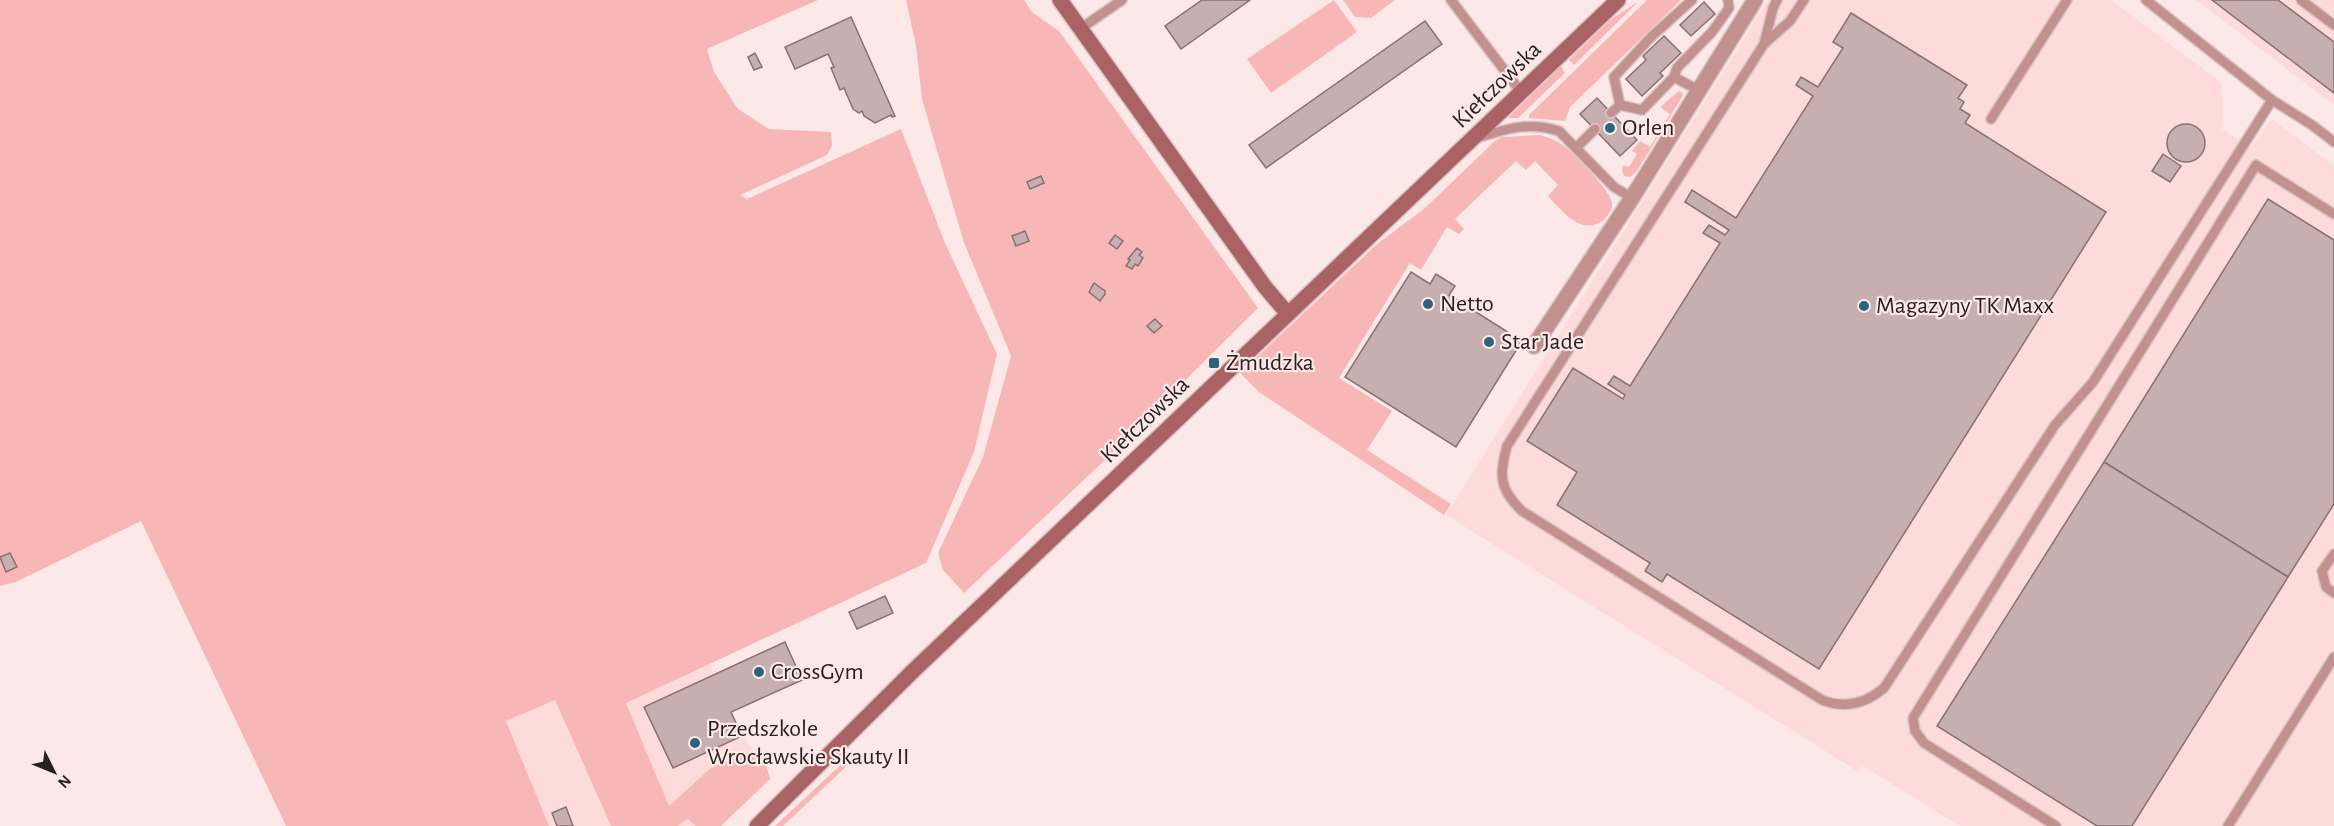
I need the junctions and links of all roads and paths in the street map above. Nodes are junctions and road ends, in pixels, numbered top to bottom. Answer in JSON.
{"nodes":[{"id":1,"x":1060,"y":0,"type":"edge"},
{"id":2,"x":1122,"y":0,"type":"edge"},
{"id":3,"x":1451,"y":0,"type":"edge"},
{"id":4,"x":1618,"y":0,"type":"edge"},
{"id":5,"x":1692,"y":0,"type":"edge"},
{"id":6,"x":1728,"y":0,"type":"edge"},
{"id":7,"x":1755,"y":0,"type":"edge"},
{"id":8,"x":1777,"y":0,"type":"edge"},
{"id":9,"x":1804,"y":0,"type":"edge"},
{"id":10,"x":2067,"y":0,"type":"edge"},
{"id":11,"x":2146,"y":0,"type":"edge"},
{"id":12,"x":2301,"y":0,"type":"edge"},
{"id":13,"x":2334,"y":25,"type":"edge"},
{"id":14,"x":1080,"y":29,"type":"junction"},
{"id":15,"x":1764,"y":44,"type":"junction"},
{"id":16,"x":1674,"y":77,"type":"junction"},
{"id":17,"x":1698,"y":90,"type":"junction"},
{"id":18,"x":1521,"y":92,"type":"junction"},
{"id":19,"x":2272,"y":100,"type":"junction"},
{"id":20,"x":1620,"y":105,"type":"junction"},
{"id":21,"x":1611,"y":113,"type":"dead end"},
{"id":22,"x":1992,"y":119,"type":"dead end"},
{"id":23,"x":1595,"y":129,"type":"dead end"},
{"id":24,"x":1472,"y":139,"type":"junction"},
{"id":25,"x":2334,"y":142,"type":"edge"},
{"id":26,"x":1576,"y":148,"type":"junction"},
{"id":27,"x":1632,"y":198,"type":"junction"},
{"id":28,"x":2334,"y":214,"type":"edge"},
{"id":29,"x":1288,"y":314,"type":"junction"},
{"id":30,"x":1534,"y":346,"type":"dead end"},
{"id":31,"x":2334,"y":554,"type":"edge"},
{"id":32,"x":2334,"y":593,"type":"edge"},
{"id":33,"x":2334,"y":657,"type":"edge"},
{"id":34,"x":757,"y":826,"type":"edge"},
{"id":35,"x":2056,"y":826,"type":"edge"},
{"id":36,"x":2228,"y":826,"type":"edge"}],
"edges":[{"from":1,"to":14,"type":"street"},
{"from":2,"to":14,"type":"lane"},
{"from":3,"to":18,"type":"lane"},
{"from":4,"to":18,"type":"street","name":"Kiełczowska"},
{"from":5,"to":20,"type":"lane"},
{"from":6,"to":16,"type":"lane"},
{"from":7,"to":17,"type":"street"},
{"from":8,"to":15,"type":"lane"},
{"from":9,"to":15,"type":"lane"},
{"from":10,"to":22,"type":"lane"},
{"from":11,"to":19,"type":"lane"},
{"from":12,"to":13,"type":"lane"},
{"from":14,"to":29,"type":"street"},
{"from":15,"to":19,"type":"lane"},
{"from":16,"to":17,"type":"lane"},
{"from":16,"to":20,"type":"lane"},
{"from":17,"to":27,"type":"street"},
{"from":18,"to":24,"type":"street","name":"Kiełczowska"},
{"from":19,"to":25,"type":"lane"},
{"from":20,"to":21,"type":"lane"},
{"from":23,"to":26,"type":"lane"},
{"from":24,"to":26,"type":"lane"},
{"from":24,"to":29,"type":"street","name":"Kiełczowska"},
{"from":26,"to":27,"type":"lane"},
{"from":27,"to":30,"type":"street"},
{"from":28,"to":35,"type":"lane"},
{"from":29,"to":34,"type":"street","name":"Kiełczowska"},
{"from":31,"to":32,"type":"lane"},
{"from":33,"to":36,"type":"lane"}]}
